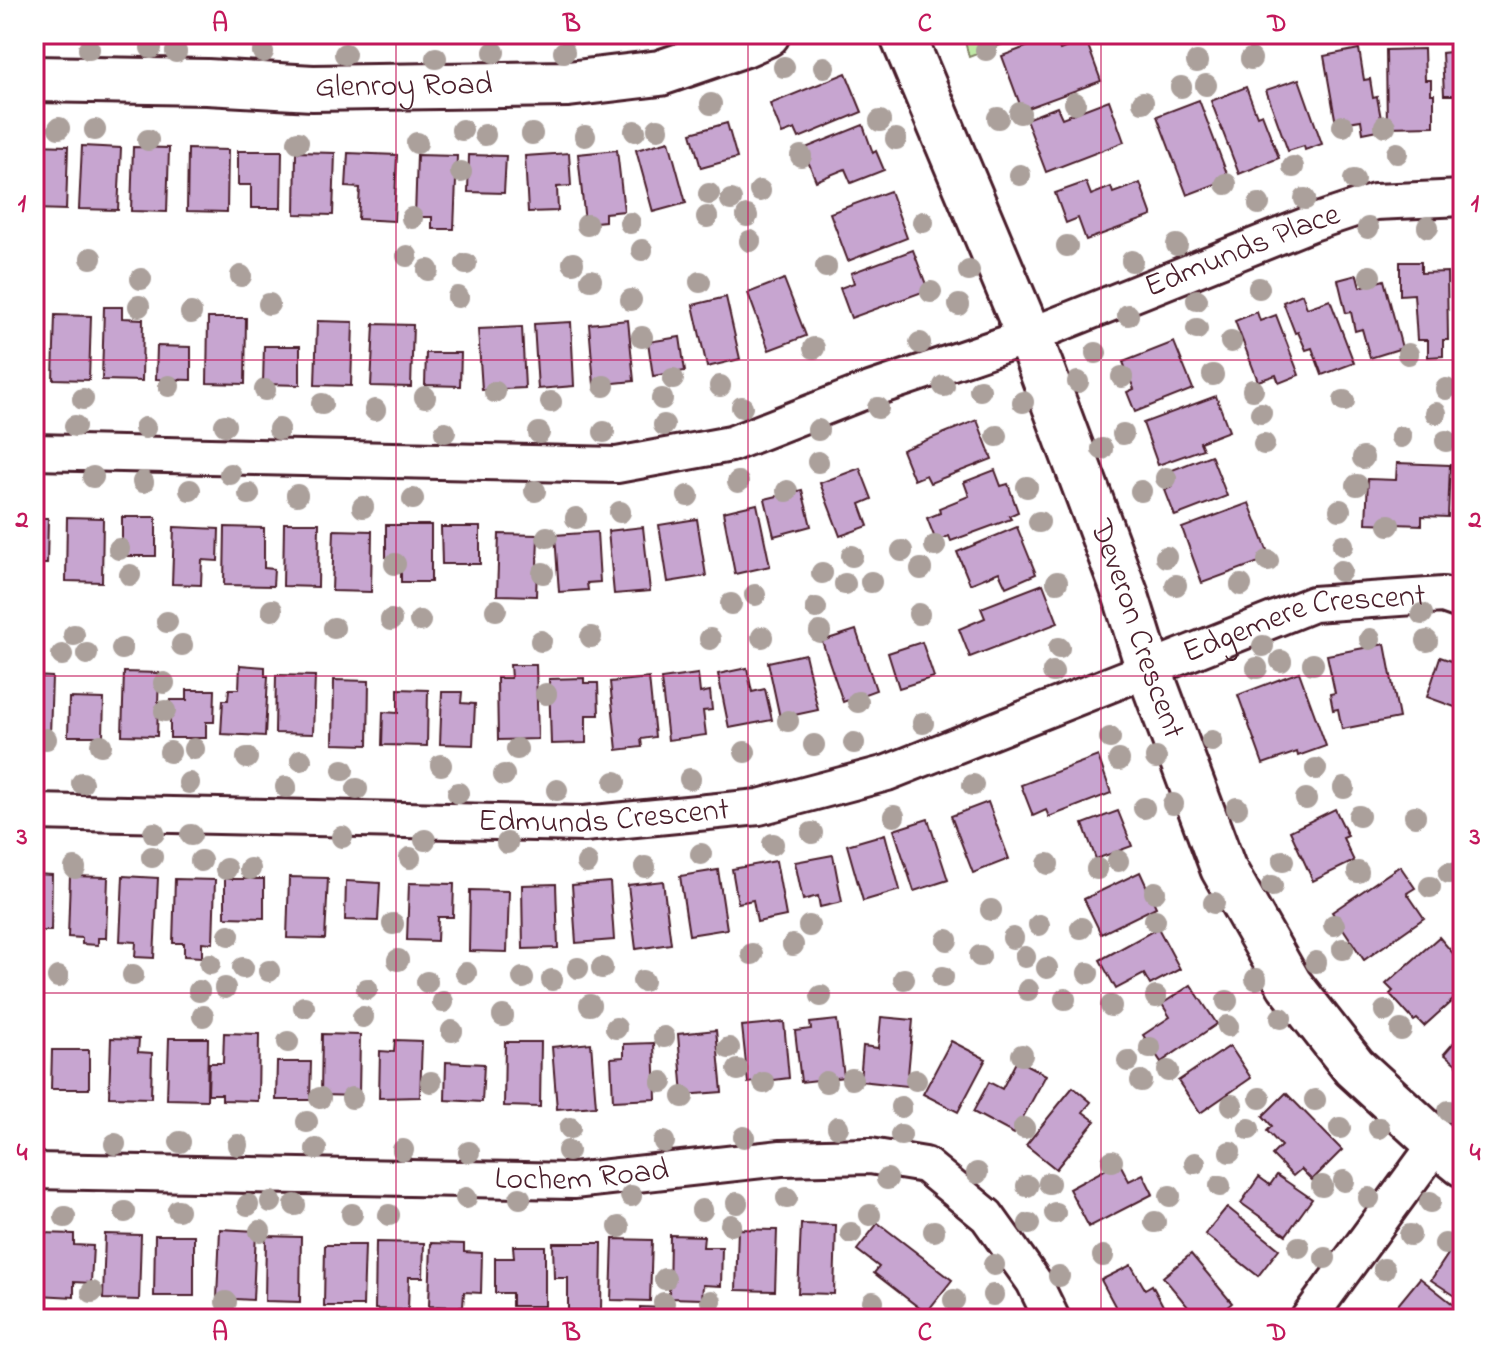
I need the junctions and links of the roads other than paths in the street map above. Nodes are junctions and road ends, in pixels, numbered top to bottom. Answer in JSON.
{"nodes":[{"id":1,"x":767,"y":34,"type":"edge"},
{"id":2,"x":902,"y":34,"type":"edge"},
{"id":3,"x":34,"y":79,"type":"edge"},
{"id":4,"x":1463,"y":198,"type":"edge"},
{"id":5,"x":1029,"y":336,"type":"junction"},
{"id":6,"x":34,"y":452,"type":"edge"},
{"id":7,"x":1463,"y":602,"type":"edge"},
{"id":8,"x":1149,"y":670,"type":"junction"},
{"id":9,"x":34,"y":812,"type":"edge"},
{"id":10,"x":1450,"y":1153,"type":"edge"},
{"id":11,"x":34,"y":1171,"type":"edge"},
{"id":12,"x":1052,"y":1319,"type":"edge"},
{"id":13,"x":1308,"y":1319,"type":"edge"}],
"edges":[{"from":1,"to":3,"type":"street","name":"Glenroy Road"},
{"from":2,"to":5,"type":"street","name":"Deveron Crescent"},
{"from":4,"to":5,"type":"street","name":"Edmunds Place"},
{"from":5,"to":6,"type":"street"},
{"from":5,"to":8,"type":"street","name":"Deveron Crescent"},
{"from":7,"to":8,"type":"street","name":"Edgemere Crescent"},
{"from":8,"to":9,"type":"street","name":"Edmunds Crescent"},
{"from":8,"to":10,"type":"street","name":"Deveron Crescent"},
{"from":10,"to":13,"type":"street"},
{"from":11,"to":12,"type":"street","name":"Lochem Road"}]}
